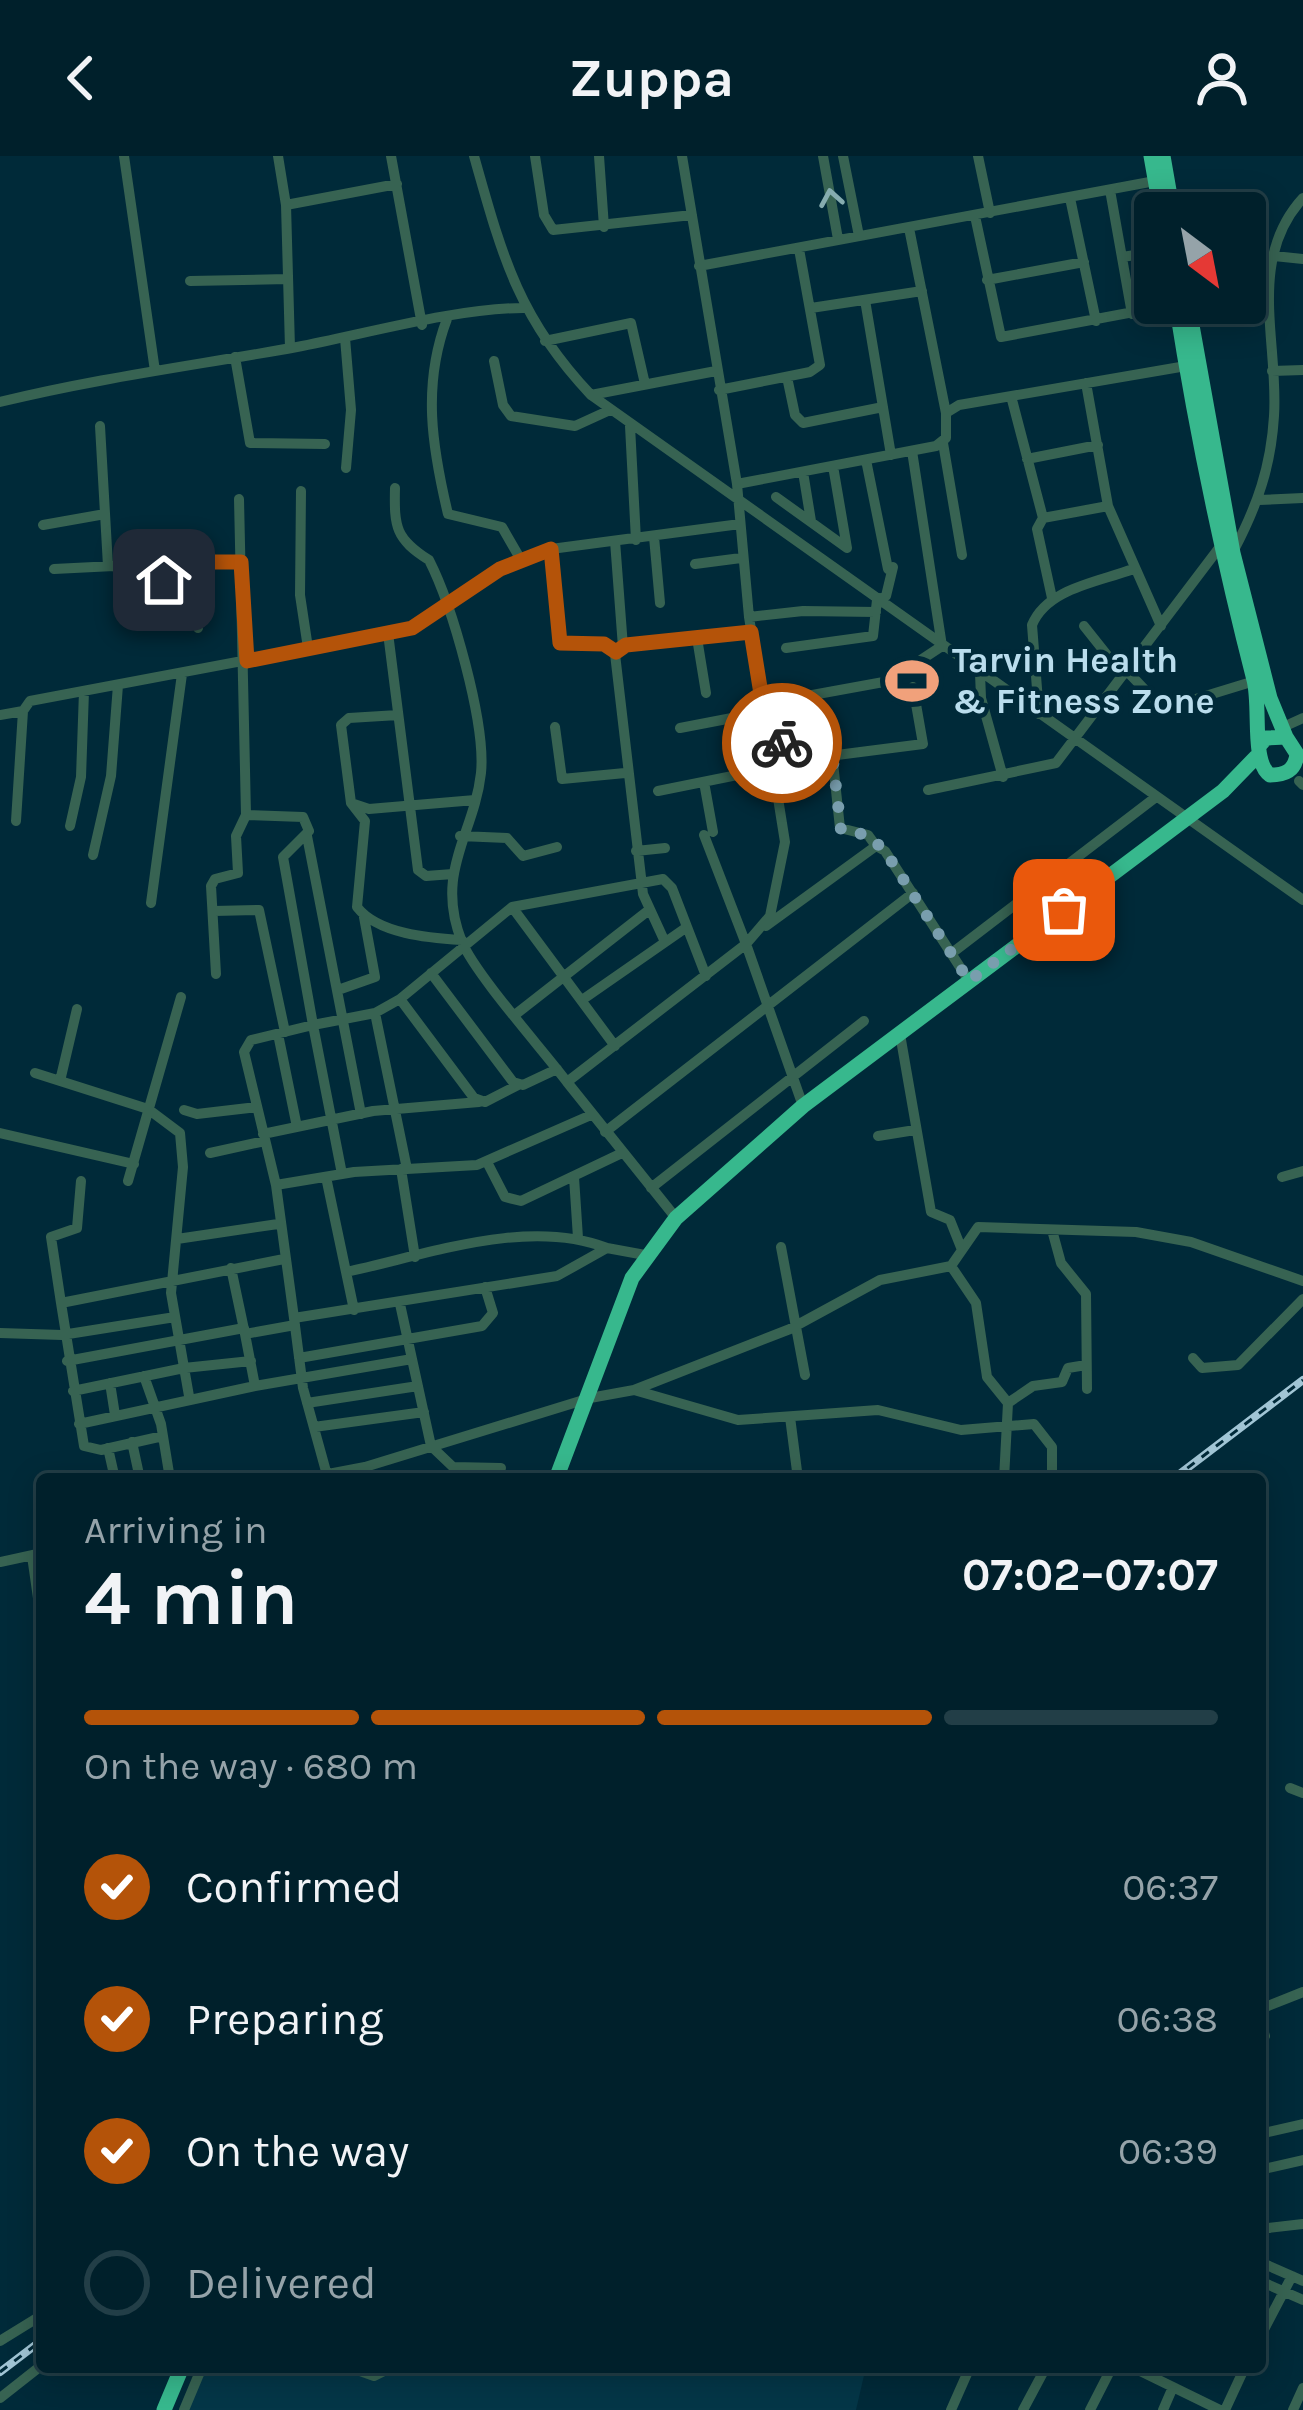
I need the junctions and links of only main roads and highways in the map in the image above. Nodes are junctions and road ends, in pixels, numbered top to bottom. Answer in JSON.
{"nodes":[{"id":1,"x":1151,"y":156,"type":"edge"},
{"id":2,"x":1163,"y":156,"type":"edge"},
{"id":3,"x":1157,"y":192,"type":"edge"},
{"id":4,"x":1169,"y":192,"type":"edge"},
{"id":5,"x":1179,"y":324,"type":"edge"},
{"id":6,"x":1191,"y":324,"type":"edge"},
{"id":7,"x":1226,"y":550,"type":"junction"},
{"id":8,"x":1259,"y":680,"type":"junction"},
{"id":9,"x":1294,"y":745,"type":"edge"},
{"id":10,"x":1257,"y":751,"type":"junction"},
{"id":11,"x":1291,"y":780,"type":"edge"},
{"id":12,"x":1223,"y":790,"type":"junction"},
{"id":13,"x":561,"y":1473,"type":"edge"},
{"id":14,"x":179,"y":2373,"type":"edge"},
{"id":15,"x":164,"y":2410,"type":"edge"}],
"edges":[{"from":1,"to":3,"type":"highway"},
{"from":2,"to":4,"type":"highway"},
{"from":5,"to":7,"type":"highway"},
{"from":6,"to":7,"type":"highway"},
{"from":7,"to":8,"type":"highway"},
{"from":8,"to":9,"type":"highway"},
{"from":8,"to":10,"type":"highway"},
{"from":9,"to":10,"type":"highway"},
{"from":9,"to":11,"type":"highway"},
{"from":10,"to":11,"type":"highway"},
{"from":10,"to":12,"type":"highway"},
{"from":11,"to":12,"type":"highway"},
{"from":12,"to":13,"type":"highway"},
{"from":14,"to":15,"type":"highway"}]}
